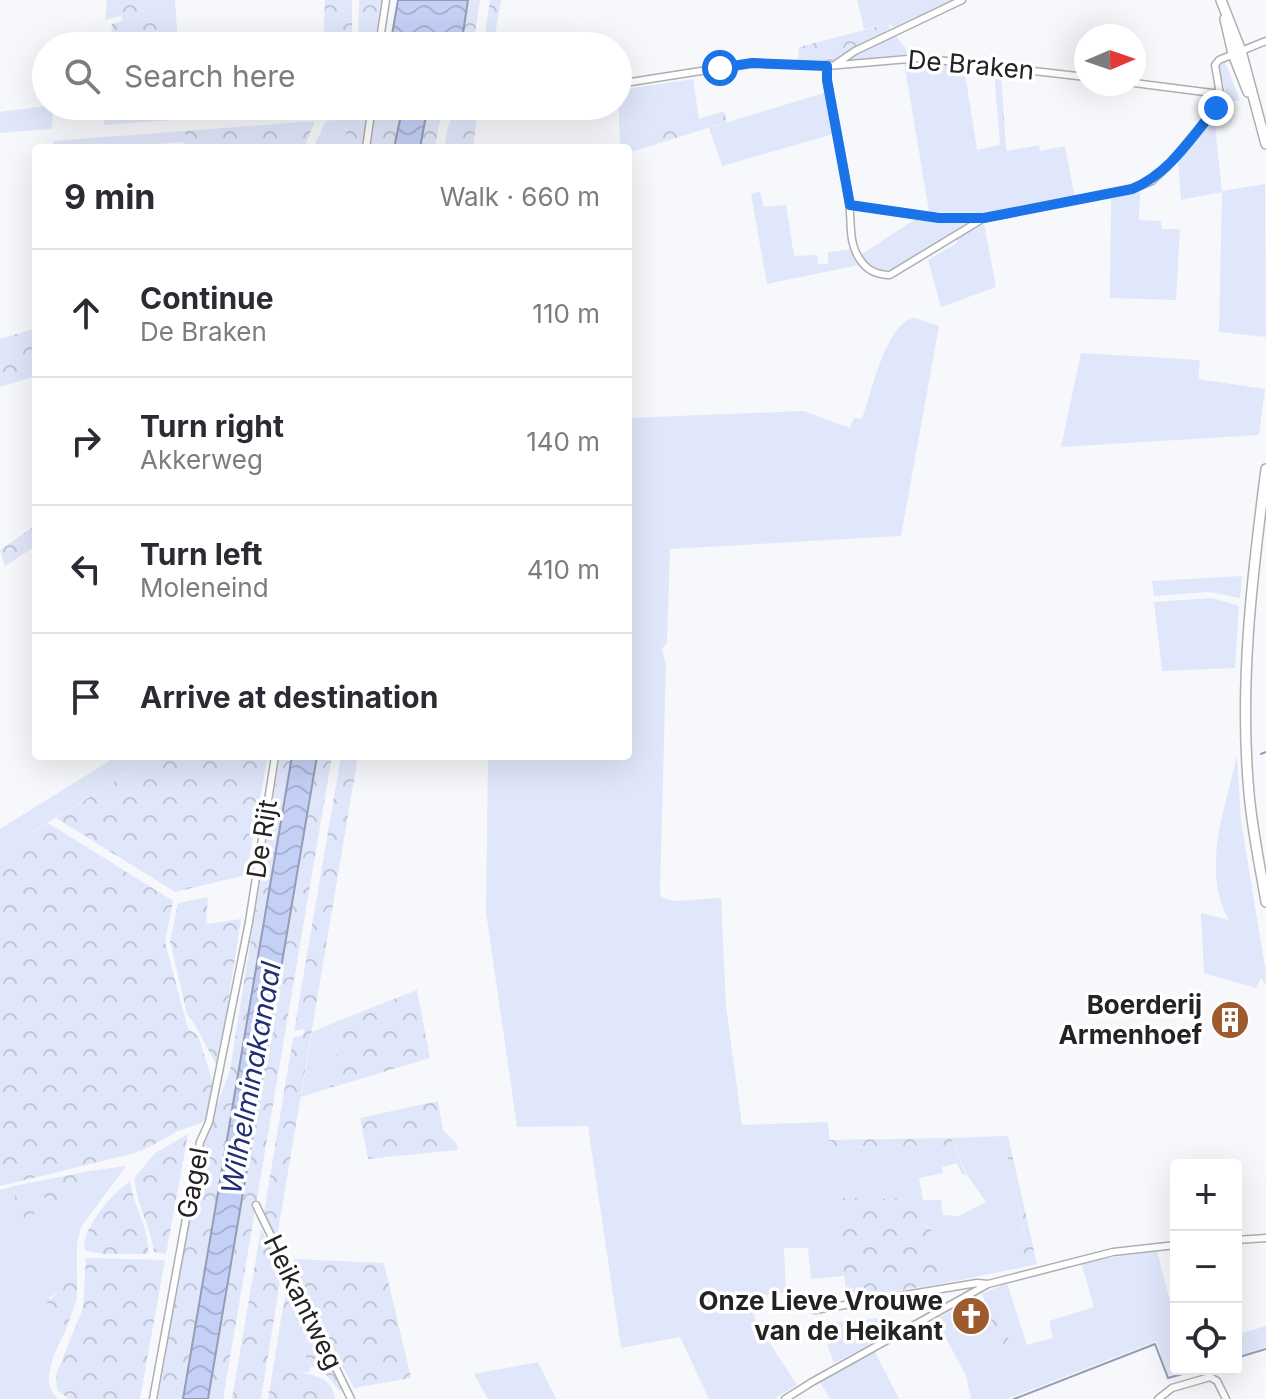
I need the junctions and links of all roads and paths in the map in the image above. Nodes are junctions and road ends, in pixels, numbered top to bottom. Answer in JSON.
{"nodes":[{"id":1,"x":386,"y":0,"type":"edge"},
{"id":2,"x":962,"y":0,"type":"edge"},
{"id":3,"x":1222,"y":4,"type":"edge"},
{"id":4,"x":381,"y":32,"type":"edge"},
{"id":5,"x":1266,"y":41,"type":"edge"},
{"id":6,"x":1237,"y":52,"type":"junction"},
{"id":7,"x":830,"y":66,"type":"junction"},
{"id":8,"x":1074,"y":76,"type":"edge"},
{"id":9,"x":632,"y":82,"type":"edge"},
{"id":10,"x":1146,"y":85,"type":"edge"},
{"id":11,"x":1220,"y":94,"type":"junction"},
{"id":12,"x":370,"y":120,"type":"edge"},
{"id":13,"x":367,"y":144,"type":"edge"},
{"id":14,"x":1266,"y":144,"type":"edge"},
{"id":15,"x":850,"y":205,"type":"junction"},
{"id":16,"x":984,"y":218,"type":"junction"},
{"id":17,"x":1266,"y":469,"type":"edge"},
{"id":18,"x":274,"y":760,"type":"edge"},
{"id":19,"x":1266,"y":902,"type":"edge"},
{"id":20,"x":249,"y":922,"type":"joint"},
{"id":21,"x":256,"y":1205,"type":"dead end"},
{"id":22,"x":1266,"y":1238,"type":"edge"},
{"id":23,"x":1242,"y":1240,"type":"edge"},
{"id":24,"x":1170,"y":1246,"type":"edge"},
{"id":25,"x":988,"y":1284,"type":"junction"},
{"id":26,"x":815,"y":1310,"type":"dead end"},
{"id":27,"x":153,"y":1399,"type":"edge"},
{"id":28,"x":351,"y":1399,"type":"edge"},
{"id":29,"x":785,"y":1399,"type":"edge"},
{"id":30,"x":1158,"y":1399,"type":"edge"},
{"id":31,"x":1226,"y":1399,"type":"edge"}],
"edges":[{"from":1,"to":4,"type":"street"},
{"from":2,"to":7,"type":"street"},
{"from":3,"to":6,"type":"main road"},
{"from":5,"to":6,"type":"street"},
{"from":6,"to":11,"type":"street"},
{"from":6,"to":14,"type":"main road"},
{"from":7,"to":8,"type":"street","name":"De Braken"},
{"from":7,"to":9,"type":"street","name":"De Braken"},
{"from":7,"to":15,"type":"street"},
{"from":10,"to":11,"type":"street"},
{"from":11,"to":16,"type":"street"},
{"from":12,"to":13,"type":"street"},
{"from":15,"to":16,"type":"street"},
{"from":15,"to":16,"type":"street"},
{"from":17,"to":19,"type":"main road"},
{"from":18,"to":20,"type":"street","name":"De Rijt"},
{"from":20,"to":27,"type":"street","name":"Gagel"},
{"from":21,"to":28,"type":"street","name":"Heikantweg"},
{"from":22,"to":23,"type":"street"},
{"from":24,"to":25,"type":"street"},
{"from":25,"to":26,"type":"street"},
{"from":25,"to":29,"type":"street"},
{"from":30,"to":31,"type":"street"}]}
